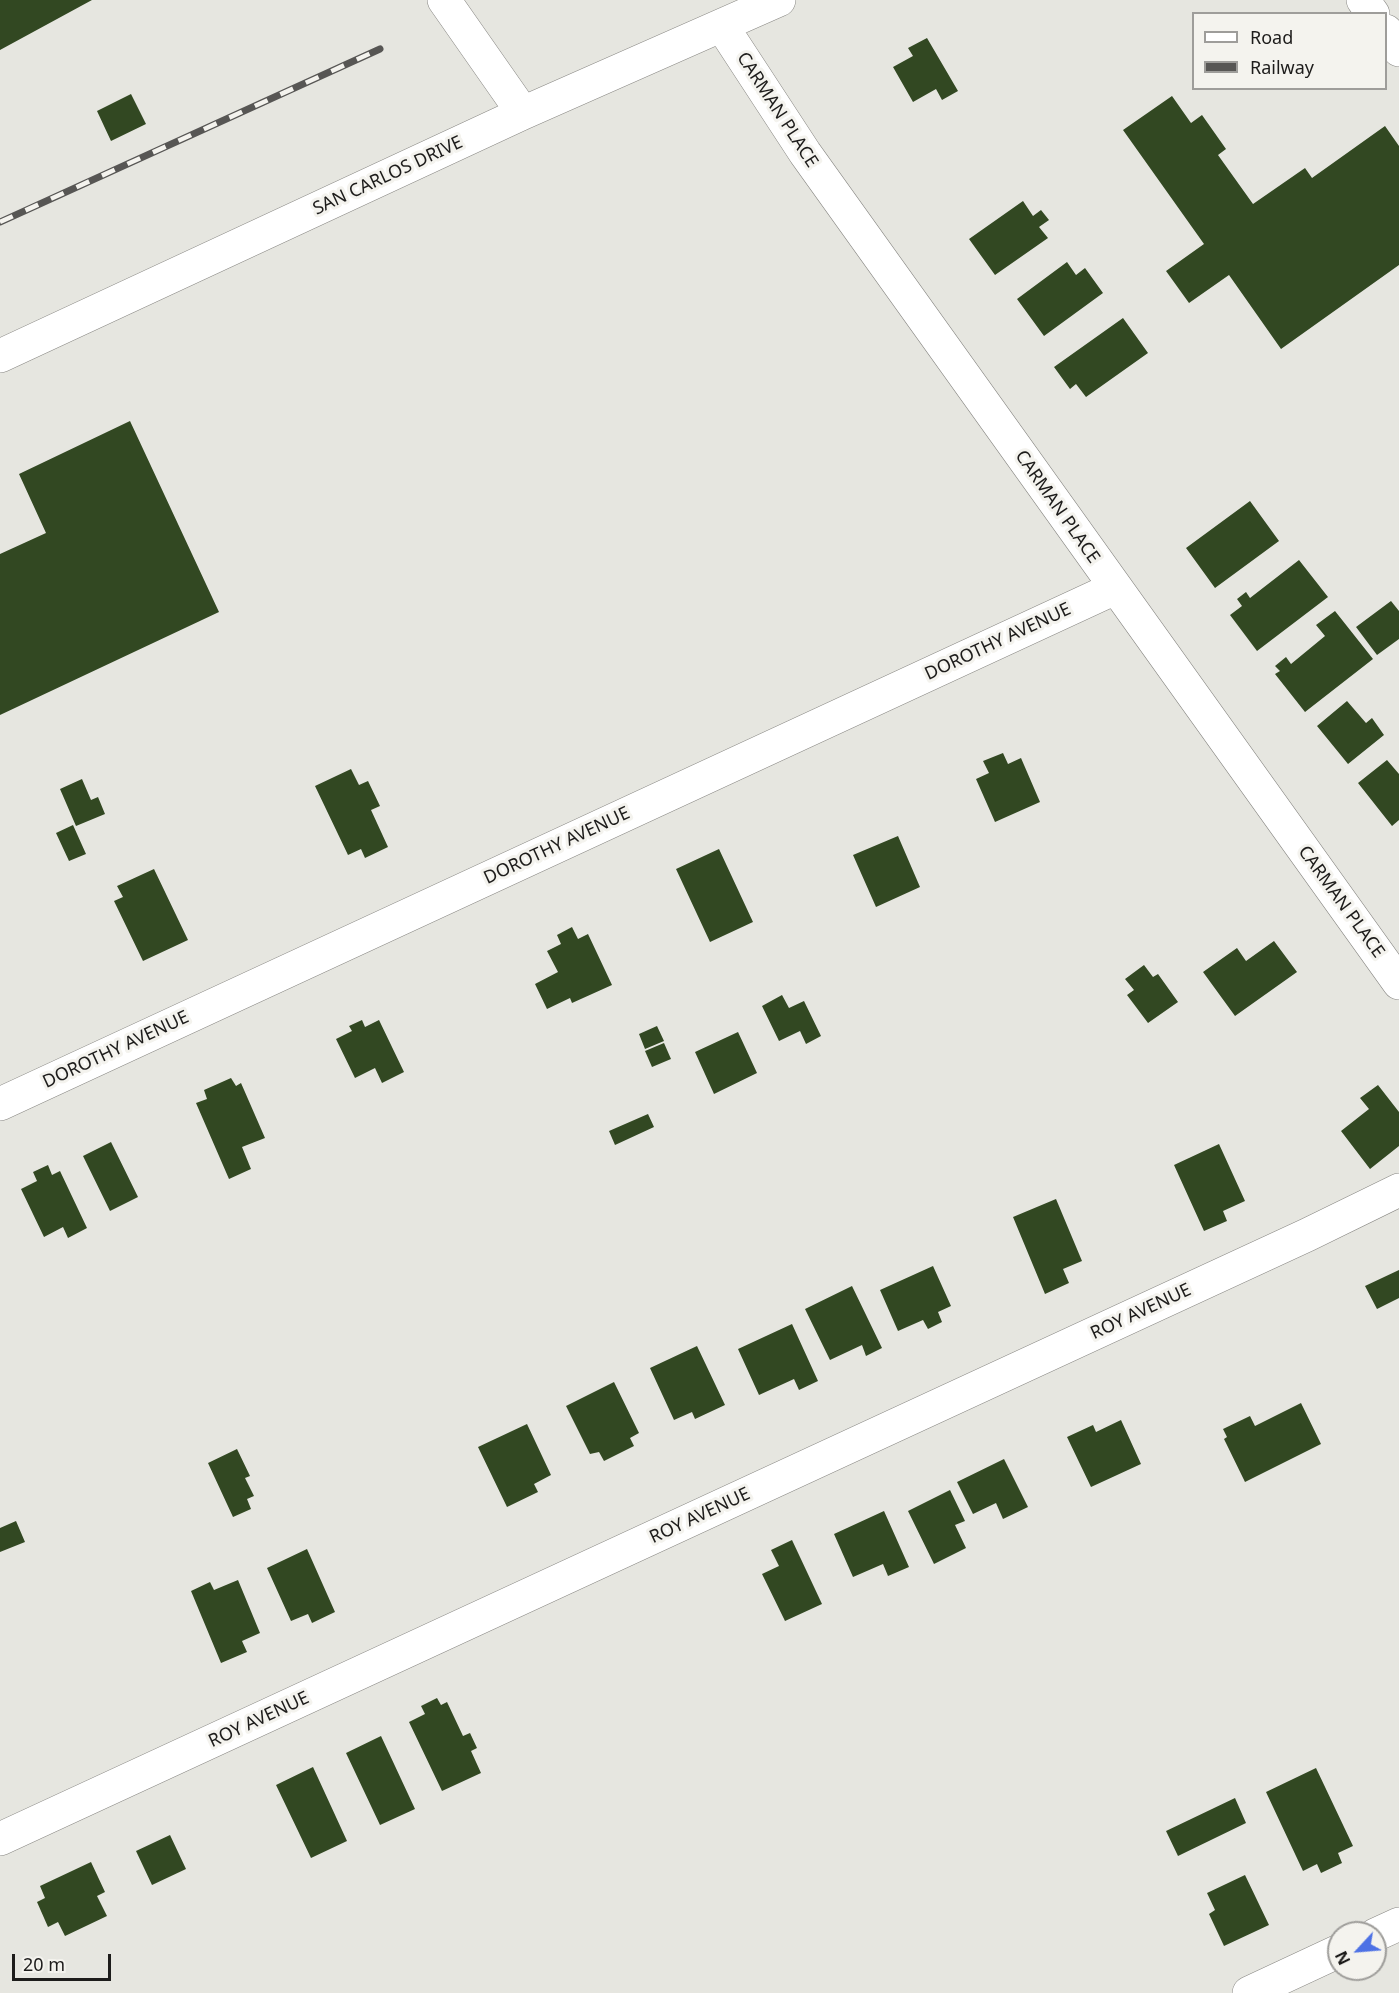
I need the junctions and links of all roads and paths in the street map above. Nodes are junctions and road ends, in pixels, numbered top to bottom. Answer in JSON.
{"nodes":[{"id":1,"x":444,"y":0,"type":"edge"},
{"id":2,"x":779,"y":0,"type":"edge"},
{"id":3,"x":722,"y":26,"type":"junction"},
{"id":4,"x":1387,"y":32,"type":"edge"},
{"id":5,"x":1399,"y":50,"type":"edge"},
{"id":6,"x":523,"y":113,"type":"junction"},
{"id":7,"x":0,"y":356,"type":"edge"},
{"id":8,"x":1115,"y":588,"type":"junction"},
{"id":9,"x":1399,"y":983,"type":"edge"},
{"id":10,"x":0,"y":1104,"type":"edge"},
{"id":11,"x":1399,"y":1190,"type":"edge"},
{"id":12,"x":0,"y":1839,"type":"edge"},
{"id":13,"x":1327,"y":1957,"type":"edge"},
{"id":14,"x":1250,"y":1993,"type":"edge"}],
"edges":[{"from":1,"to":6,"type":"street"},
{"from":2,"to":3,"type":"street","name":"SAN CARLOS DRIVE"},
{"from":3,"to":6,"type":"street","name":"SAN CARLOS DRIVE"},
{"from":3,"to":8,"type":"street","name":"CARMAN PLACE"},
{"from":4,"to":5,"type":"street"},
{"from":6,"to":7,"type":"street","name":"SAN CARLOS DRIVE"},
{"from":8,"to":9,"type":"street","name":"CARMAN PLACE"},
{"from":8,"to":10,"type":"street","name":"DOROTHY AVENUE"},
{"from":11,"to":12,"type":"street","name":"ROY AVENUE"},
{"from":13,"to":14,"type":"street"}]}
